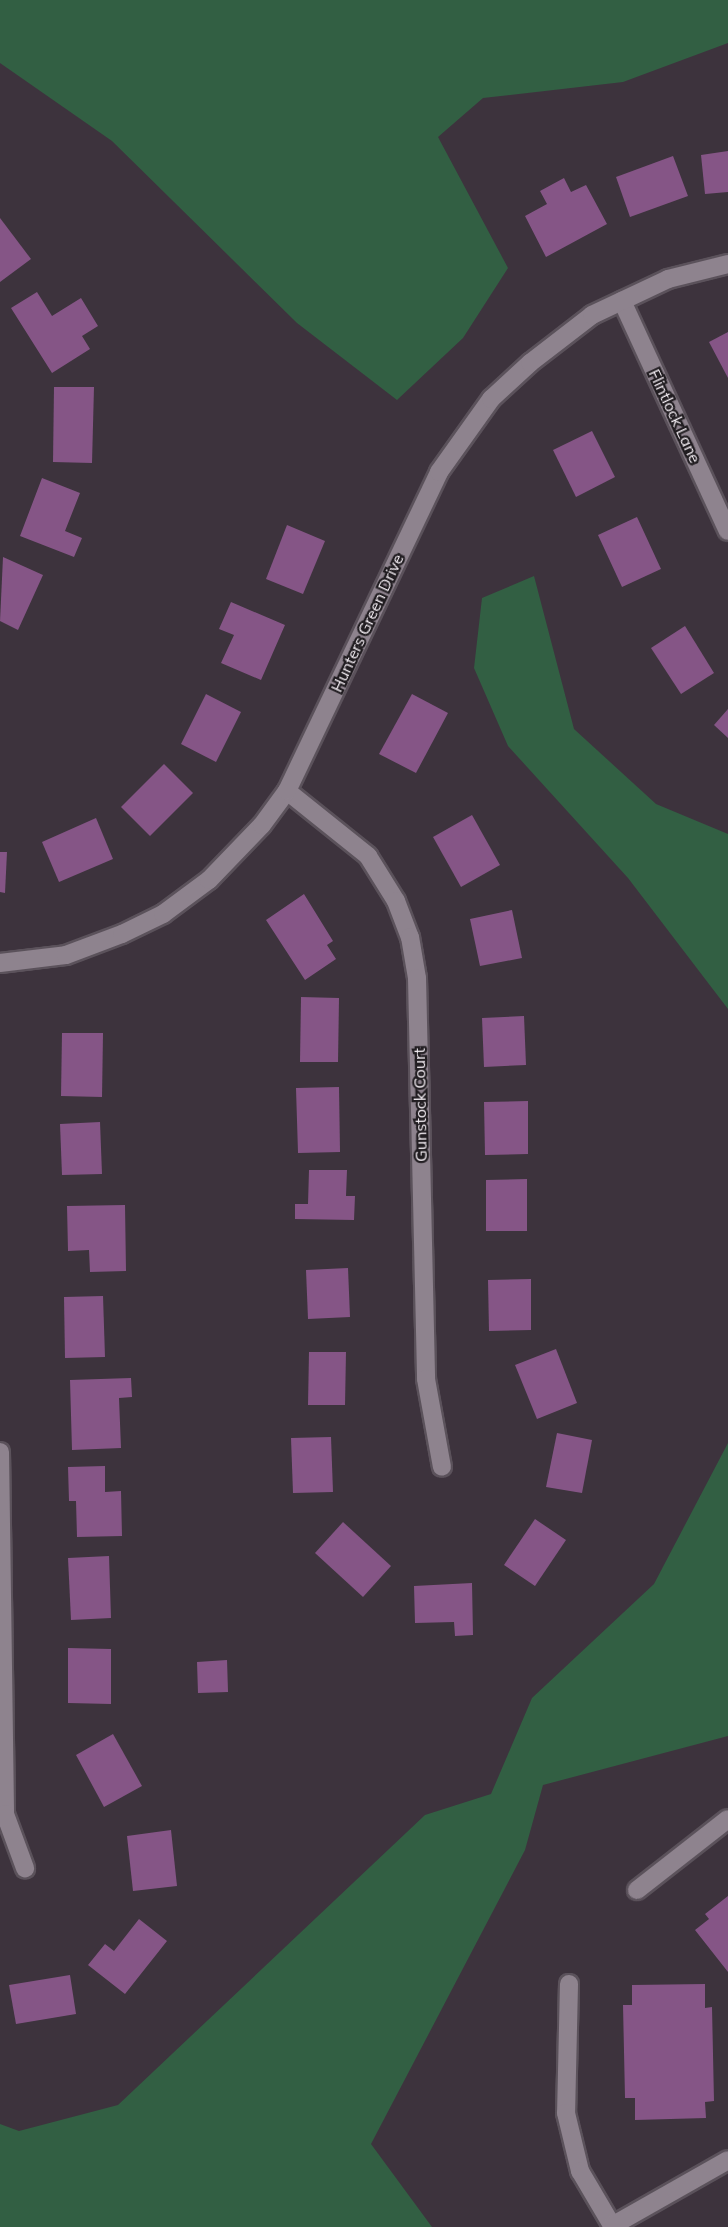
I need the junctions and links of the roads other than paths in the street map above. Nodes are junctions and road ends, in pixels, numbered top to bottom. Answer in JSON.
{"nodes":[{"id":1,"x":728,"y":264,"type":"edge"},
{"id":2,"x":622,"y":301,"type":"junction"},
{"id":3,"x":728,"y":531,"type":"edge"},
{"id":4,"x":287,"y":791,"type":"junction"},
{"id":5,"x":0,"y":963,"type":"edge"},
{"id":6,"x":0,"y":1452,"type":"edge"},
{"id":7,"x":442,"y":1467,"type":"dead end"},
{"id":8,"x":728,"y":1820,"type":"edge"},
{"id":9,"x":25,"y":1868,"type":"dead end"},
{"id":10,"x":637,"y":1890,"type":"dead end"},
{"id":11,"x":568,"y":1984,"type":"dead end"},
{"id":12,"x":728,"y":2160,"type":"edge"},
{"id":13,"x":613,"y":2227,"type":"edge"}],
"edges":[{"from":1,"to":2,"type":"street","name":"Hunters Green Drive"},
{"from":2,"to":3,"type":"street","name":"Flintlock Lane"},
{"from":2,"to":4,"type":"street","name":"Hunters Green Drive"},
{"from":4,"to":5,"type":"street","name":"Hunters Green Drive"},
{"from":4,"to":7,"type":"street","name":"Gunstock Court"},
{"from":6,"to":9,"type":"street"},
{"from":8,"to":10,"type":"street"},
{"from":11,"to":13,"type":"street"},
{"from":12,"to":13,"type":"street"}]}
